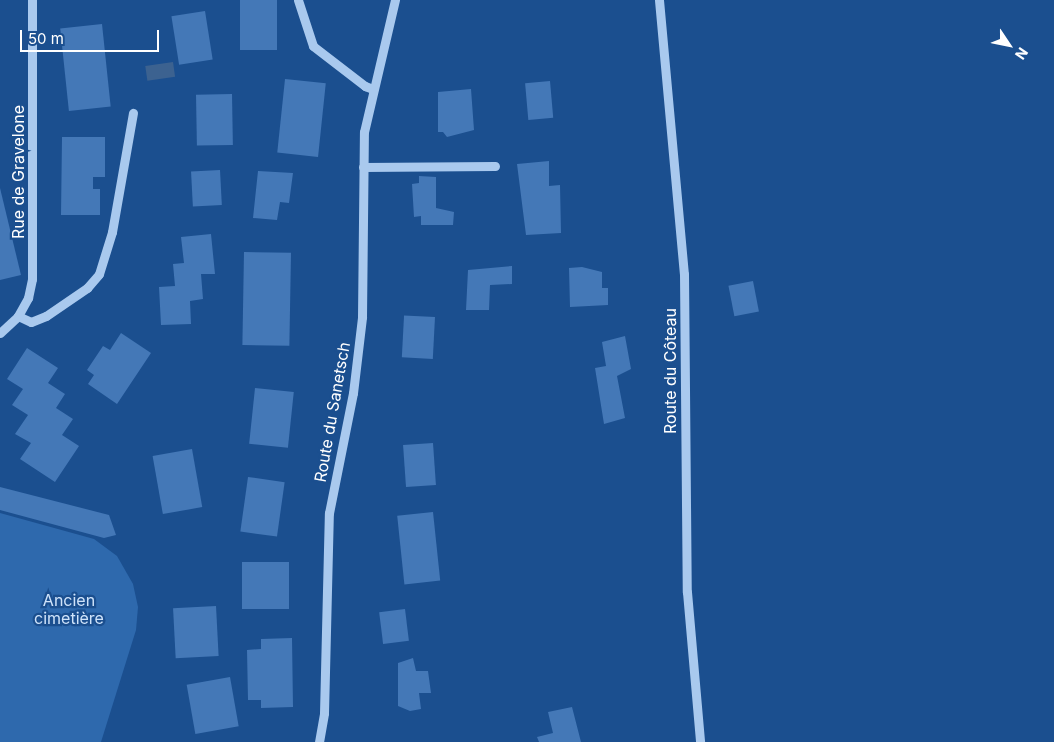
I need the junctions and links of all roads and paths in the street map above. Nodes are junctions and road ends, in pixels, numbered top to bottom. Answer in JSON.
{"nodes":[{"id":1,"x":32,"y":0,"type":"edge"},
{"id":2,"x":298,"y":0,"type":"edge"},
{"id":3,"x":395,"y":0,"type":"edge"},
{"id":4,"x":659,"y":0,"type":"edge"},
{"id":5,"x":373,"y":89,"type":"junction"},
{"id":6,"x":133,"y":113,"type":"dead end"},
{"id":7,"x":495,"y":166,"type":"dead end"},
{"id":8,"x":363,"y":167,"type":"junction"},
{"id":9,"x":18,"y":316,"type":"junction"},
{"id":10,"x":0,"y":333,"type":"edge"},
{"id":11,"x":319,"y":742,"type":"edge"},
{"id":12,"x":700,"y":742,"type":"edge"}],
"edges":[{"from":1,"to":9,"type":"street","name":"Rue de Gravelone"},
{"from":2,"to":5,"type":"street"},
{"from":3,"to":5,"type":"street","name":"Route du Sanetsch"},
{"from":4,"to":12,"type":"street","name":"Route du Côteau"},
{"from":5,"to":8,"type":"street","name":"Route du Sanetsch"},
{"from":6,"to":9,"type":"street"},
{"from":7,"to":8,"type":"street"},
{"from":8,"to":11,"type":"street","name":"Route du Sanetsch"},
{"from":9,"to":10,"type":"street","name":"Rue de Gravelone"}]}
